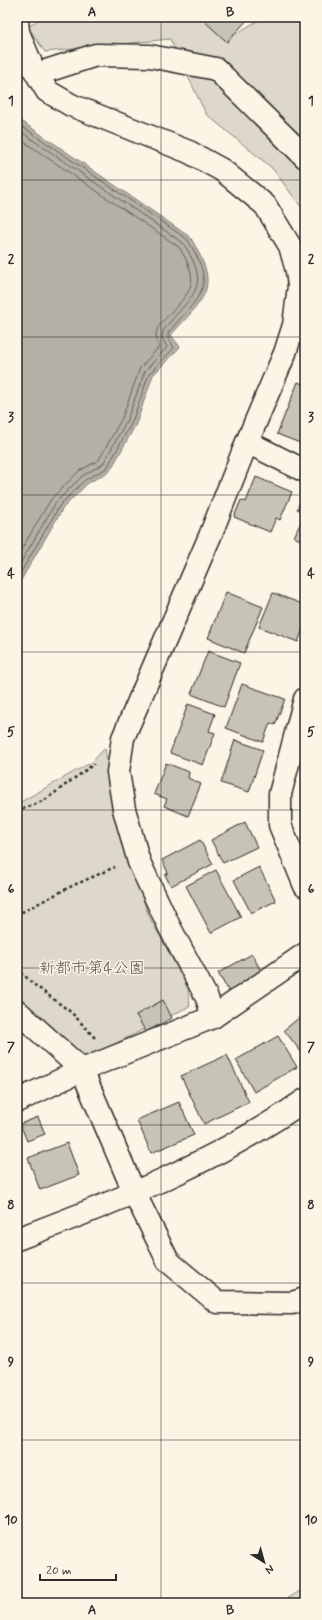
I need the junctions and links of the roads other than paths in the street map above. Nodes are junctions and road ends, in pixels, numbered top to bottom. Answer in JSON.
{"nodes":[{"id":1,"x":17,"y":19,"type":"edge"},
{"id":2,"x":37,"y":74,"type":"junction"},
{"id":3,"x":305,"y":157,"type":"edge"},
{"id":4,"x":247,"y":442,"type":"junction"},
{"id":5,"x":305,"y":471,"type":"edge"},
{"id":6,"x":305,"y":698,"type":"edge"},
{"id":7,"x":305,"y":886,"type":"edge"},
{"id":8,"x":305,"y":954,"type":"edge"},
{"id":9,"x":17,"y":1011,"type":"edge"},
{"id":10,"x":213,"y":1017,"type":"junction"},
{"id":11,"x":82,"y":1070,"type":"junction"},
{"id":12,"x":305,"y":1100,"type":"edge"},
{"id":13,"x":17,"y":1101,"type":"edge"},
{"id":14,"x":134,"y":1192,"type":"junction"},
{"id":15,"x":17,"y":1239,"type":"edge"},
{"id":16,"x":305,"y":1299,"type":"edge"}],
"edges":[{"from":1,"to":2,"type":"street"},
{"from":2,"to":3,"type":"street"},
{"from":2,"to":4,"type":"street"},
{"from":4,"to":5,"type":"street"},
{"from":4,"to":10,"type":"street"},
{"from":6,"to":7,"type":"street"},
{"from":8,"to":10,"type":"street"},
{"from":9,"to":11,"type":"street"},
{"from":10,"to":11,"type":"street"},
{"from":11,"to":13,"type":"street"},
{"from":11,"to":14,"type":"street"},
{"from":12,"to":14,"type":"street"},
{"from":14,"to":15,"type":"street"},
{"from":14,"to":16,"type":"street"}]}
